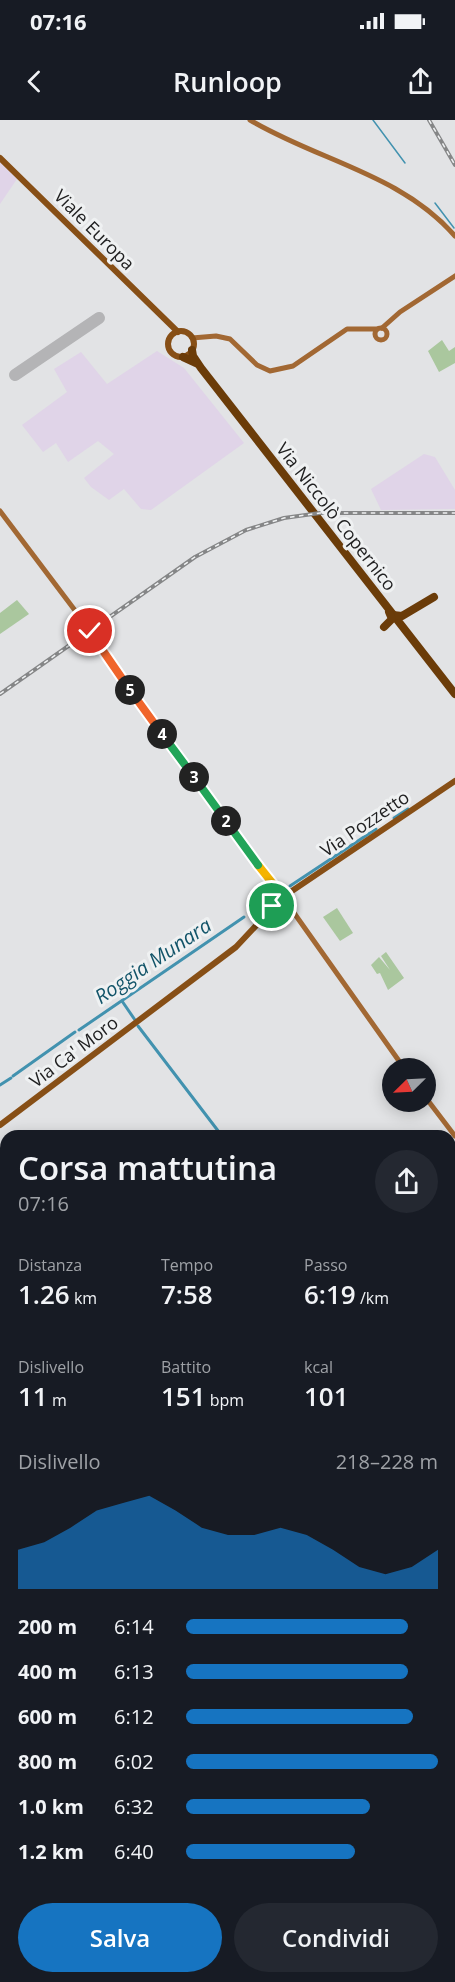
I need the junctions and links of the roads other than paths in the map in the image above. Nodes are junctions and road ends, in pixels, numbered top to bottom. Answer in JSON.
{"nodes":[{"id":1,"x":250,"y":120,"type":"edge"},
{"id":2,"x":0,"y":158,"type":"edge"},
{"id":3,"x":455,"y":236,"type":"edge"},
{"id":4,"x":454,"y":275,"type":"edge"},
{"id":5,"x":174,"y":334,"type":"junction"},
{"id":6,"x":192,"y":338,"type":"junction"},
{"id":7,"x":202,"y":339,"type":"junction"},
{"id":8,"x":193,"y":348,"type":"junction"},
{"id":9,"x":183,"y":357,"type":"junction"},
{"id":10,"x":201,"y":368,"type":"junction"},
{"id":11,"x":0,"y":512,"type":"edge"},
{"id":12,"x":434,"y":597,"type":"dead end"},
{"id":13,"x":381,"y":598,"type":"junction"},
{"id":14,"x":408,"y":613,"type":"junction"},
{"id":15,"x":393,"y":615,"type":"junction"},
{"id":16,"x":402,"y":625,"type":"junction"},
{"id":17,"x":413,"y":640,"type":"junction"},
{"id":18,"x":453,"y":691,"type":"edge"},
{"id":19,"x":455,"y":781,"type":"edge"},
{"id":20,"x":281,"y":897,"type":"junction"},
{"id":21,"x":165,"y":1002,"type":"joint"},
{"id":22,"x":397,"y":1058,"type":"edge"},
{"id":23,"x":436,"y":1111,"type":"edge"},
{"id":24,"x":0,"y":1125,"type":"edge"},
{"id":25,"x":450,"y":1130,"type":"edge"}],
"edges":[{"from":1,"to":3,"type":"main road"},
{"from":2,"to":5,"type":"main road","name":"Viale Europa"},
{"from":4,"to":7,"type":"main road"},
{"from":5,"to":6,"type":"main road"},
{"from":5,"to":9,"type":"main road"},
{"from":6,"to":7,"type":"main road"},
{"from":6,"to":8,"type":"main road"},
{"from":7,"to":8,"type":"main road"},
{"from":8,"to":9,"type":"main road"},
{"from":8,"to":10,"type":"highway","name":"Via Niccolò Copernico"},
{"from":9,"to":10,"type":"highway","name":"Via Niccolò Copernico"},
{"from":10,"to":13,"type":"highway","name":"Via Niccolò Copernico"},
{"from":11,"to":20,"type":"main road"},
{"from":12,"to":14,"type":"highway"},
{"from":13,"to":15,"type":"highway","name":"Via Niccolò Copernico"},
{"from":13,"to":16,"type":"highway"},
{"from":14,"to":15,"type":"highway"},
{"from":14,"to":17,"type":"highway"},
{"from":15,"to":16,"type":"highway","name":"Via Niccolò Copernico"},
{"from":16,"to":17,"type":"highway","name":"Via Niccolò Copernico"},
{"from":17,"to":18,"type":"highway","name":"Via Niccolò Copernico"},
{"from":19,"to":20,"type":"main road","name":"Via Pozzetto"},
{"from":20,"to":21,"type":"main road","name":"Via Pozzetto"},
{"from":20,"to":22,"type":"main road"},
{"from":21,"to":24,"type":"main road","name":"Via Ca' Moro"},
{"from":23,"to":25,"type":"main road"}]}
